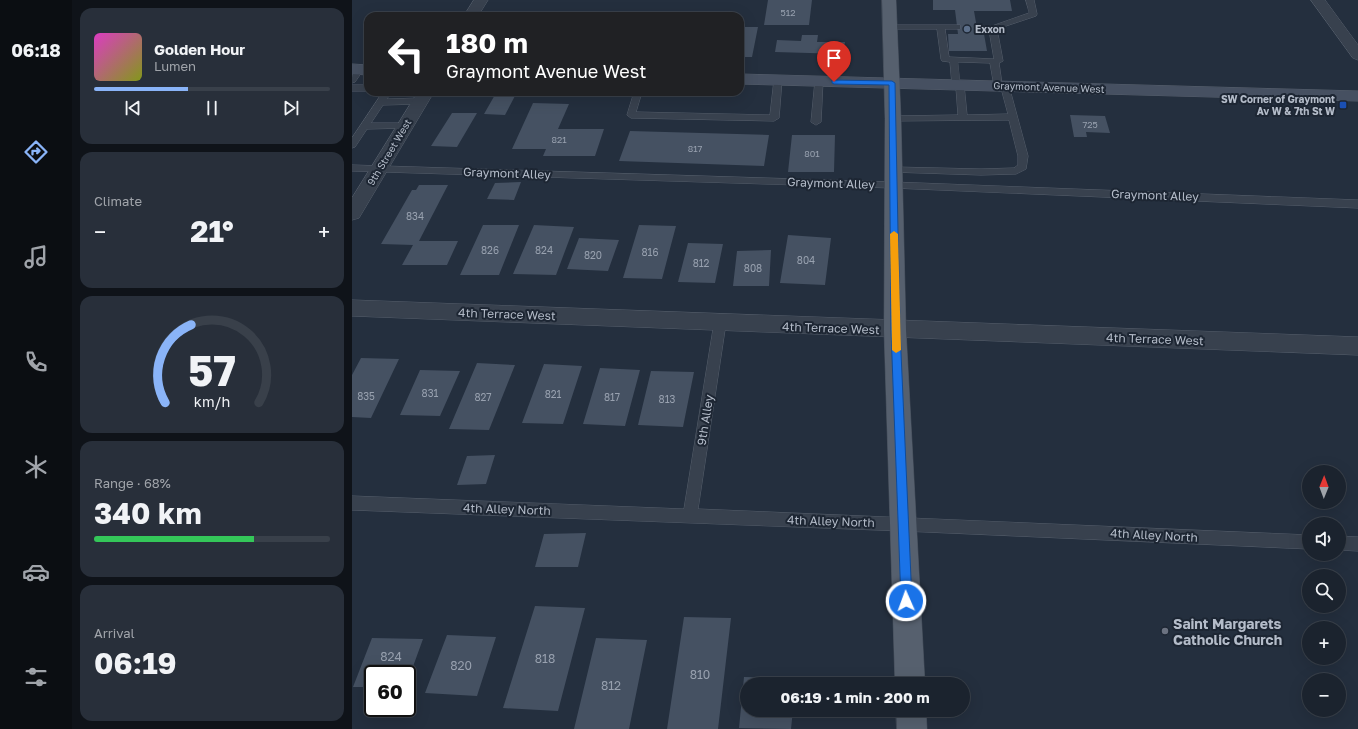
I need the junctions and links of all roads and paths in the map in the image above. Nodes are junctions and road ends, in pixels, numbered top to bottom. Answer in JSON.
{"nodes":[{"id":1,"x":481,"y":0,"type":"edge"},
{"id":2,"x":889,"y":0,"type":"edge"},
{"id":3,"x":1030,"y":0,"type":"edge"},
{"id":4,"x":1318,"y":0,"type":"edge"},
{"id":5,"x":474,"y":12,"type":"edge"},
{"id":6,"x":890,"y":26,"type":"junction"},
{"id":7,"x":941,"y":27,"type":"junction"},
{"id":8,"x":957,"y":27,"type":"dead end"},
{"id":9,"x":977,"y":27,"type":"dead end"},
{"id":10,"x":993,"y":28,"type":"junction"},
{"id":11,"x":968,"y":51,"type":"dead end"},
{"id":12,"x":1358,"y":55,"type":"edge"},
{"id":13,"x":954,"y":60,"type":"junction"},
{"id":14,"x":969,"y":60,"type":"junction"},
{"id":15,"x":994,"y":61,"type":"junction"},
{"id":16,"x":744,"y":79,"type":"edge"},
{"id":17,"x":778,"y":80,"type":"junction"},
{"id":18,"x":819,"y":81,"type":"junction"},
{"id":19,"x":892,"y":83,"type":"junction"},
{"id":20,"x":958,"y":85,"type":"junction"},
{"id":21,"x":1001,"y":86,"type":"junction"},
{"id":22,"x":352,"y":88,"type":"edge"},
{"id":23,"x":364,"y":88,"type":"edge"},
{"id":24,"x":385,"y":96,"type":"edge"},
{"id":25,"x":423,"y":96,"type":"edge"},
{"id":26,"x":637,"y":96,"type":"edge"},
{"id":27,"x":1358,"y":96,"type":"edge"},
{"id":28,"x":381,"y":102,"type":"junction"},
{"id":29,"x":1013,"y":117,"type":"junction"},
{"id":30,"x":963,"y":118,"type":"junction"},
{"id":31,"x":893,"y":119,"type":"junction"},
{"id":32,"x":816,"y":122,"type":"dead end"},
{"id":33,"x":365,"y":126,"type":"junction"},
{"id":34,"x":405,"y":126,"type":"junction"},
{"id":35,"x":352,"y":145,"type":"edge"},
{"id":36,"x":352,"y":168,"type":"edge"},
{"id":37,"x":379,"y":169,"type":"junction"},
{"id":38,"x":894,"y":178,"type":"junction"},
{"id":39,"x":1358,"y":204,"type":"edge"},
{"id":40,"x":352,"y":213,"type":"edge"},
{"id":41,"x":352,"y":308,"type":"edge"},
{"id":42,"x":720,"y":323,"type":"junction"},
{"id":43,"x":895,"y":330,"type":"junction"},
{"id":44,"x":1358,"y":346,"type":"edge"},
{"id":45,"x":352,"y":503,"type":"edge"},
{"id":46,"x":690,"y":516,"type":"junction"},
{"id":47,"x":903,"y":524,"type":"junction"},
{"id":48,"x":1302,"y":542,"type":"edge"},
{"id":49,"x":1346,"y":543,"type":"edge"},
{"id":50,"x":1358,"y":544,"type":"edge"},
{"id":51,"x":910,"y":677,"type":"edge"},
{"id":52,"x":911,"y":717,"type":"edge"},
{"id":53,"x":912,"y":729,"type":"edge"}],
"edges":[{"from":1,"to":5,"type":"street"},
{"from":2,"to":6,"type":"main road"},
{"from":3,"to":10,"type":"lane"},
{"from":4,"to":12,"type":"street"},
{"from":6,"to":7,"type":"lane"},
{"from":6,"to":19,"type":"main road"},
{"from":7,"to":8,"type":"lane"},
{"from":7,"to":13,"type":"lane"},
{"from":9,"to":10,"type":"lane"},
{"from":10,"to":15,"type":"lane"},
{"from":11,"to":14,"type":"lane"},
{"from":13,"to":14,"type":"lane"},
{"from":13,"to":20,"type":"lane"},
{"from":14,"to":15,"type":"lane"},
{"from":15,"to":21,"type":"lane"},
{"from":16,"to":17,"type":"main road","name":"Graymont Avenue West"},
{"from":17,"to":18,"type":"main road","name":"Graymont Avenue West"},
{"from":17,"to":26,"type":"lane"},
{"from":18,"to":19,"type":"main road","name":"Graymont Avenue West"},
{"from":18,"to":32,"type":"lane"},
{"from":19,"to":20,"type":"main road","name":"Graymont Avenue West"},
{"from":19,"to":31,"type":"main road"},
{"from":20,"to":21,"type":"main road","name":"Graymont Avenue West"},
{"from":20,"to":30,"type":"lane"},
{"from":21,"to":27,"type":"main road","name":"Graymont Avenue West"},
{"from":21,"to":29,"type":"lane"},
{"from":22,"to":23,"type":"lane"},
{"from":24,"to":28,"type":"lane"},
{"from":25,"to":28,"type":"lane"},
{"from":25,"to":34,"type":"street","name":"9th Street West"},
{"from":28,"to":33,"type":"lane"},
{"from":29,"to":30,"type":"lane"},
{"from":29,"to":38,"type":"lane"},
{"from":30,"to":31,"type":"lane"},
{"from":31,"to":38,"type":"main road"},
{"from":33,"to":34,"type":"lane"},
{"from":33,"to":35,"type":"lane"},
{"from":34,"to":37,"type":"street","name":"9th Street West"},
{"from":36,"to":37,"type":"lane","name":"Graymont Alley"},
{"from":37,"to":38,"type":"lane","name":"Graymont Alley"},
{"from":37,"to":40,"type":"street","name":"9th Street West"},
{"from":38,"to":39,"type":"lane","name":"Graymont Alley"},
{"from":38,"to":43,"type":"main road"},
{"from":41,"to":42,"type":"street","name":"4th Terrace West"},
{"from":42,"to":43,"type":"street","name":"4th Terrace West"},
{"from":42,"to":46,"type":"lane","name":"9th Alley"},
{"from":43,"to":44,"type":"street","name":"4th Terrace West"},
{"from":43,"to":47,"type":"main road"},
{"from":45,"to":46,"type":"lane","name":"4th Alley North"},
{"from":46,"to":47,"type":"lane","name":"4th Alley North"},
{"from":47,"to":48,"type":"lane","name":"4th Alley North"},
{"from":47,"to":51,"type":"main road"},
{"from":49,"to":50,"type":"lane"},
{"from":52,"to":53,"type":"main road"}]}
